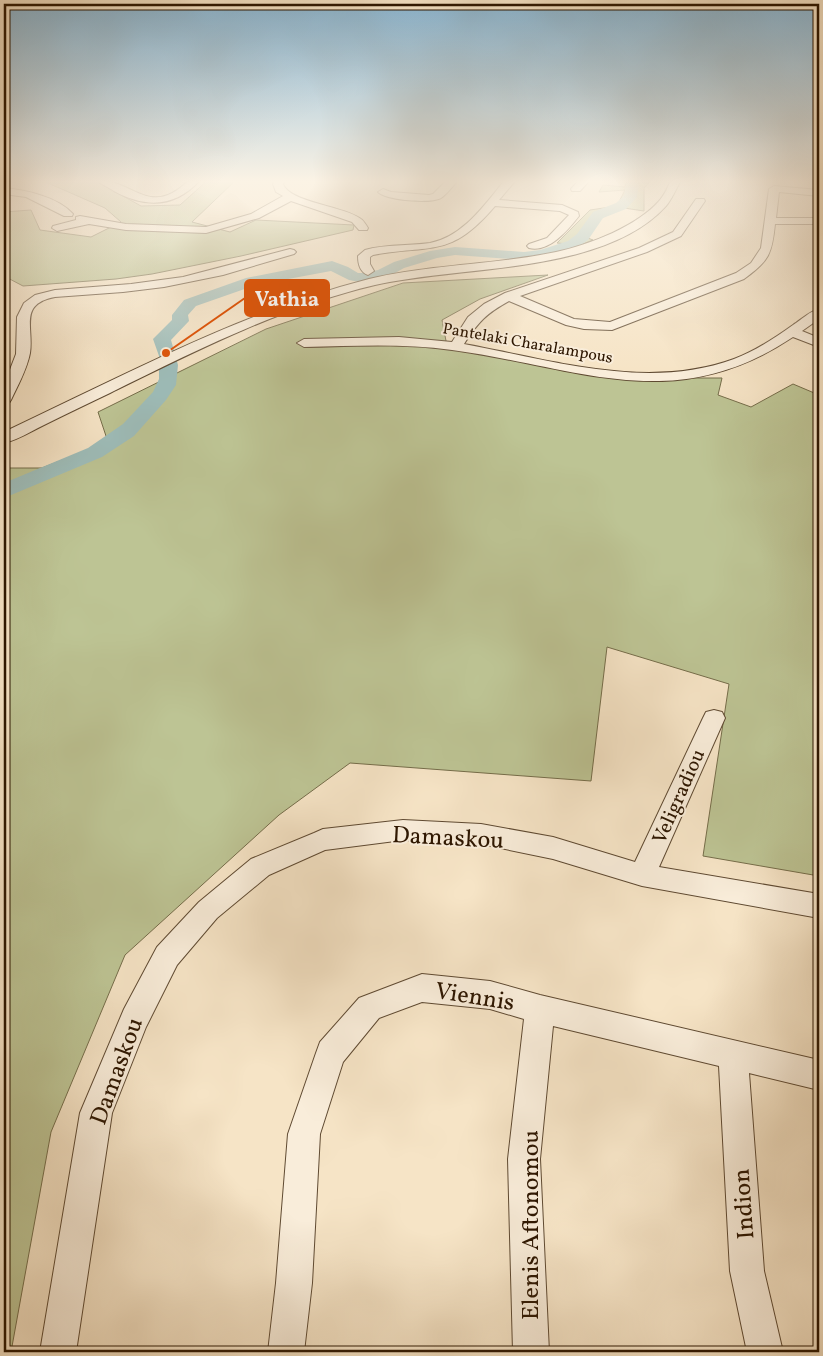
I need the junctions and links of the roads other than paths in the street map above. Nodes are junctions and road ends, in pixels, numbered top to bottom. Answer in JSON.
{"nodes":[{"id":1,"x":435,"y":243,"type":"edge"},
{"id":2,"x":541,"y":243,"type":"edge"},
{"id":3,"x":599,"y":243,"type":"edge"},
{"id":4,"x":658,"y":243,"type":"edge"},
{"id":5,"x":768,"y":243,"type":"edge"},
{"id":6,"x":533,"y":246,"type":"dead end"},
{"id":7,"x":290,"y":252,"type":"dead end"},
{"id":8,"x":368,"y":271,"type":"dead end"},
{"id":9,"x":509,"y":296,"type":"junction"},
{"id":10,"x":819,"y":313,"type":"edge"},
{"id":11,"x":793,"y":332,"type":"junction"},
{"id":12,"x":304,"y":343,"type":"dead end"},
{"id":13,"x":819,"y":343,"type":"edge"},
{"id":14,"x":456,"y":346,"type":"junction"},
{"id":15,"x":4,"y":400,"type":"edge"},
{"id":16,"x":4,"y":438,"type":"edge"},
{"id":17,"x":714,"y":718,"type":"dead end"},
{"id":18,"x":642,"y":874,"type":"junction"},
{"id":19,"x":819,"y":906,"type":"edge"},
{"id":20,"x":540,"y":1009,"type":"junction"},
{"id":21,"x":732,"y":1055,"type":"junction"},
{"id":22,"x":819,"y":1075,"type":"edge"},
{"id":23,"x":58,"y":1352,"type":"edge"},
{"id":24,"x":286,"y":1352,"type":"edge"},
{"id":25,"x":531,"y":1352,"type":"edge"},
{"id":26,"x":765,"y":1352,"type":"edge"}],
"edges":[{"from":1,"to":8,"type":"street"},
{"from":2,"to":6,"type":"street"},
{"from":3,"to":16,"type":"street"},
{"from":4,"to":9,"type":"street"},
{"from":5,"to":9,"type":"street"},
{"from":7,"to":15,"type":"street"},
{"from":9,"to":14,"type":"street"},
{"from":10,"to":11,"type":"street","name":"Pantelaki Charalampous"},
{"from":11,"to":13,"type":"street"},
{"from":11,"to":14,"type":"street","name":"Pantelaki Charalampous"},
{"from":12,"to":14,"type":"street","name":"Pantelaki Charalampous"},
{"from":17,"to":18,"type":"street","name":"Veligradiou"},
{"from":18,"to":19,"type":"street","name":"Damaskou"},
{"from":18,"to":23,"type":"street","name":"Damaskou"},
{"from":20,"to":21,"type":"street","name":"Viennis"},
{"from":20,"to":24,"type":"street","name":"Viennis"},
{"from":20,"to":25,"type":"street","name":"Elenis Aftonomou"},
{"from":21,"to":22,"type":"street","name":"Viennis"},
{"from":21,"to":26,"type":"street","name":"Indion"}]}
